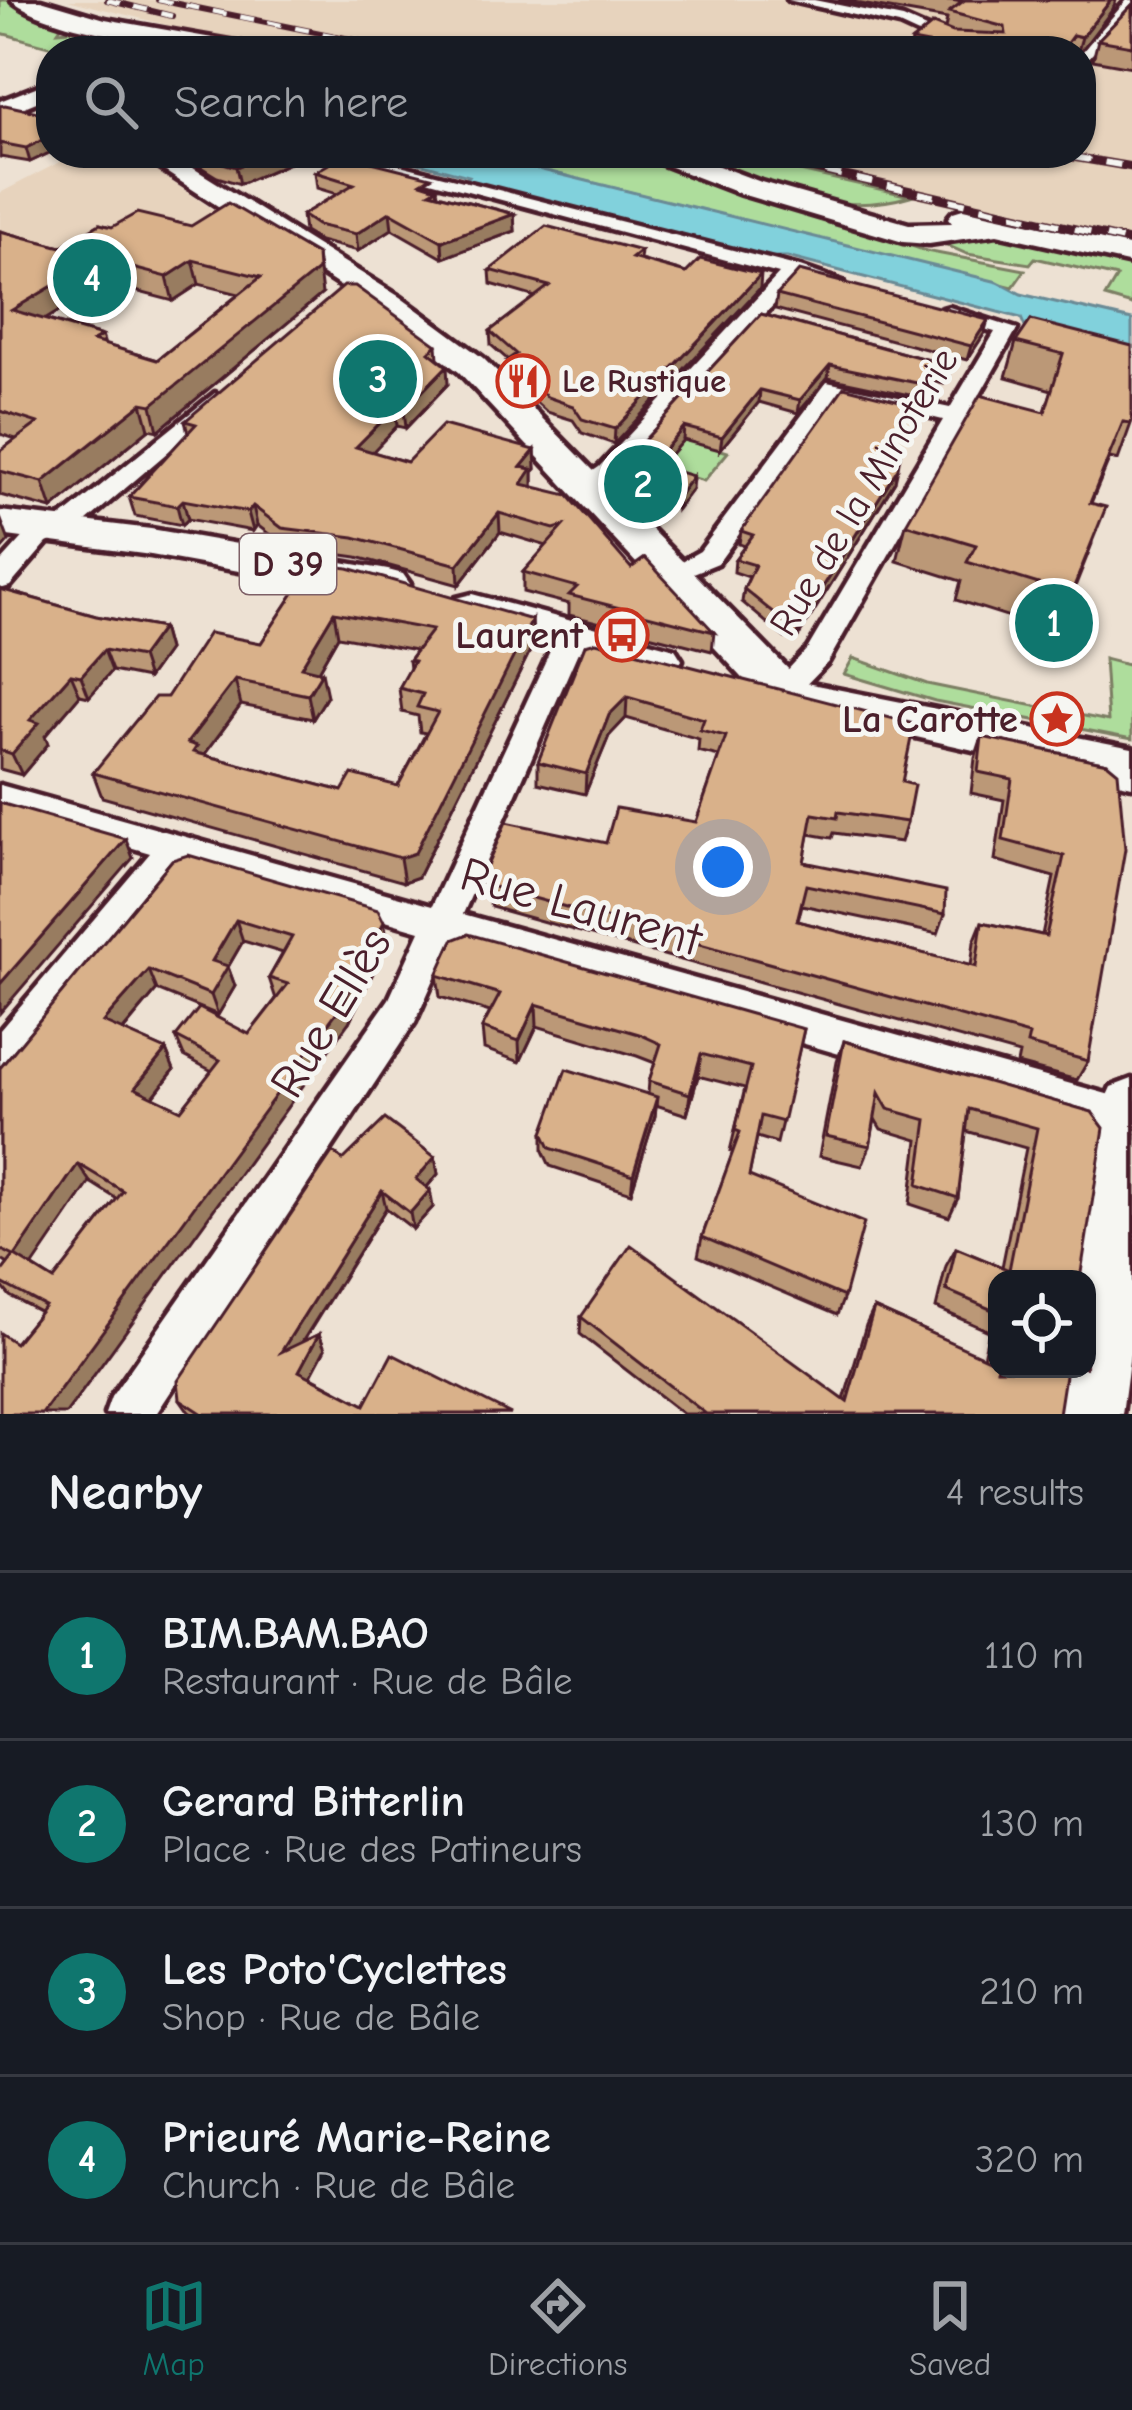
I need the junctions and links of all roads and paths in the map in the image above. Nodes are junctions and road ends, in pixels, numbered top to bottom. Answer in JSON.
{"nodes":[{"id":1,"x":22,"y":0,"type":"edge"},
{"id":2,"x":795,"y":0,"type":"edge"},
{"id":3,"x":1132,"y":3,"type":"edge"},
{"id":4,"x":130,"y":36,"type":"edge"},
{"id":5,"x":932,"y":36,"type":"edge"},
{"id":6,"x":1096,"y":45,"type":"edge"},
{"id":7,"x":21,"y":80,"type":"dead end"},
{"id":8,"x":36,"y":86,"type":"edge"},
{"id":9,"x":36,"y":98,"type":"edge"},
{"id":10,"x":0,"y":113,"type":"edge"},
{"id":11,"x":172,"y":168,"type":"edge"},
{"id":12,"x":391,"y":168,"type":"edge"},
{"id":13,"x":698,"y":168,"type":"edge"},
{"id":14,"x":1132,"y":255,"type":"edge"},
{"id":15,"x":793,"y":272,"type":"junction"},
{"id":16,"x":857,"y":289,"type":"edge"},
{"id":17,"x":921,"y":306,"type":"edge"},
{"id":18,"x":227,"y":390,"type":"edge"},
{"id":19,"x":956,"y":416,"type":"junction"},
{"id":20,"x":586,"y":484,"type":"junction"},
{"id":21,"x":0,"y":523,"type":"edge"},
{"id":22,"x":55,"y":531,"type":"junction"},
{"id":23,"x":674,"y":573,"type":"junction"},
{"id":24,"x":0,"y":580,"type":"edge"},
{"id":25,"x":571,"y":636,"type":"junction"},
{"id":26,"x":783,"y":691,"type":"junction"},
{"id":27,"x":1132,"y":767,"type":"edge"},
{"id":28,"x":0,"y":797,"type":"edge"},
{"id":29,"x":174,"y":847,"type":"junction"},
{"id":30,"x":443,"y":921,"type":"junction"},
{"id":31,"x":0,"y":1058,"type":"edge"},
{"id":32,"x":1131,"y":1115,"type":"edge"},
{"id":33,"x":128,"y":1414,"type":"edge"},
{"id":34,"x":1087,"y":1414,"type":"edge"}],
"edges":[{"from":1,"to":4,"type":"main road"},
{"from":2,"to":5,"type":"street"},
{"from":3,"to":6,"type":"street"},
{"from":7,"to":8,"type":"main road"},
{"from":9,"to":10,"type":"main road"},
{"from":11,"to":20,"type":"main road"},
{"from":12,"to":15,"type":"street"},
{"from":13,"to":14,"type":"main road"},
{"from":15,"to":16,"type":"street"},
{"from":15,"to":20,"type":"street"},
{"from":17,"to":19,"type":"street","name":"Rue de la Minoterie"},
{"from":18,"to":22,"type":"street"},
{"from":19,"to":23,"type":"street"},
{"from":19,"to":26,"type":"street","name":"Rue de la Minoterie"},
{"from":20,"to":23,"type":"main road"},
{"from":21,"to":22,"type":"main road","number":"D 39"},
{"from":22,"to":24,"type":"street"},
{"from":22,"to":25,"type":"main road","number":"D 39"},
{"from":23,"to":26,"type":"main road"},
{"from":25,"to":26,"type":"main road","number":"D 39"},
{"from":25,"to":30,"type":"street","name":"Rue Ellès"},
{"from":26,"to":27,"type":"main road"},
{"from":28,"to":29,"type":"street","name":"Rue Laurent"},
{"from":29,"to":30,"type":"street","name":"Rue Laurent"},
{"from":29,"to":31,"type":"street"},
{"from":30,"to":32,"type":"street","name":"Rue Laurent"},
{"from":30,"to":33,"type":"street","name":"Rue Ellès"},
{"from":32,"to":34,"type":"main road"}]}
